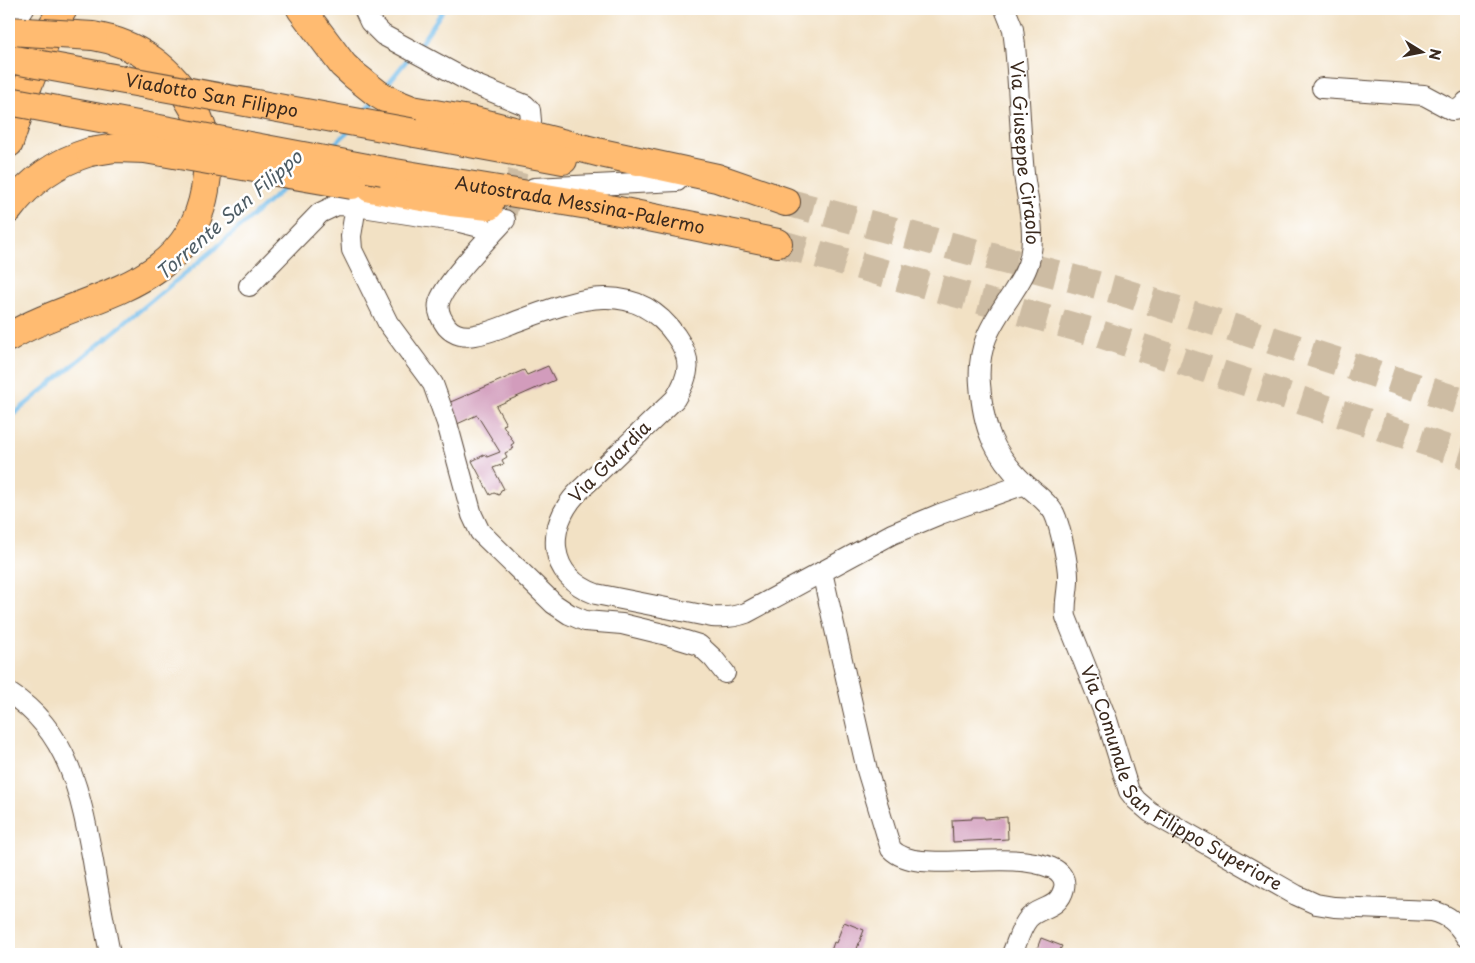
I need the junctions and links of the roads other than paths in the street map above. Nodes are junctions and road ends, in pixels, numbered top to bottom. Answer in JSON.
{"nodes":[{"id":1,"x":24,"y":9,"type":"edge"},
{"id":2,"x":63,"y":9,"type":"edge"},
{"id":3,"x":301,"y":9,"type":"edge"},
{"id":4,"x":364,"y":9,"type":"edge"},
{"id":5,"x":1005,"y":9,"type":"edge"},
{"id":6,"x":9,"y":29,"type":"edge"},
{"id":7,"x":9,"y":59,"type":"edge"},
{"id":8,"x":1322,"y":88,"type":"dead end"},
{"id":9,"x":9,"y":101,"type":"edge"},
{"id":10,"x":1466,"y":102,"type":"edge"},
{"id":11,"x":531,"y":121,"type":"dead end"},
{"id":12,"x":413,"y":122,"type":"junction"},
{"id":13,"x":9,"y":143,"type":"edge"},
{"id":14,"x":505,"y":150,"type":"junction"},
{"id":15,"x":677,"y":181,"type":"junction"},
{"id":16,"x":587,"y":185,"type":"junction"},
{"id":17,"x":369,"y":188,"type":"junction"},
{"id":18,"x":496,"y":190,"type":"junction"},
{"id":19,"x":9,"y":209,"type":"edge"},
{"id":20,"x":505,"y":220,"type":"tunnel mouth"},
{"id":21,"x":668,"y":220,"type":"junction"},
{"id":22,"x":735,"y":234,"type":"junction"},
{"id":23,"x":491,"y":236,"type":"junction"},
{"id":24,"x":778,"y":243,"type":"tunnel mouth"},
{"id":25,"x":249,"y":286,"type":"dead end"},
{"id":26,"x":9,"y":337,"type":"edge"},
{"id":27,"x":1025,"y":484,"type":"junction"},
{"id":28,"x":822,"y":572,"type":"junction"},
{"id":29,"x":722,"y":618,"type":"junction"},
{"id":30,"x":699,"y":645,"type":"junction"},
{"id":31,"x":725,"y":672,"type":"dead end"},
{"id":32,"x":9,"y":693,"type":"edge"},
{"id":33,"x":1466,"y":937,"type":"edge"},
{"id":34,"x":110,"y":954,"type":"edge"},
{"id":35,"x":1012,"y":954,"type":"edge"}],
"edges":[{"from":1,"to":6,"type":"street"},
{"from":2,"to":13,"type":"highway"},
{"from":3,"to":12,"type":"highway"},
{"from":4,"to":11,"type":"street"},
{"from":5,"to":27,"type":"street","name":"Via Giuseppe Ciraolo"},
{"from":6,"to":26,"type":"highway","bridge":true},
{"from":7,"to":12,"type":"highway","name":"Viadotto San Filippo","bridge":true},
{"from":8,"to":10,"type":"street"},
{"from":9,"to":17,"type":"highway","bridge":true},
{"from":12,"to":14,"type":"highway"},
{"from":12,"to":15,"type":"highway"},
{"from":14,"to":15,"type":"highway"},
{"from":14,"to":16,"type":"street"},
{"from":15,"to":16,"type":"street"},
{"from":16,"to":18,"type":"street"},
{"from":16,"to":21,"type":"street"},
{"from":17,"to":18,"type":"highway","name":"Autostrada Messina-Palermo"},
{"from":17,"to":19,"type":"highway","bridge":true},
{"from":17,"to":22,"type":"highway"},
{"from":17,"to":23,"type":"street"},
{"from":17,"to":25,"type":"street"},
{"from":17,"to":30,"type":"street"},
{"from":18,"to":21,"type":"highway","name":"Autostrada Messina-Palermo"},
{"from":20,"to":23,"type":"street","name":"Via Guardia"},
{"from":21,"to":22,"type":"highway","name":"Autostrada Messina-Palermo"},
{"from":22,"to":24,"type":"highway","name":"Autostrada Messina-Palermo"},
{"from":23,"to":29,"type":"street","name":"Via Guardia"},
{"from":27,"to":28,"type":"street","name":"Via Guardia"},
{"from":27,"to":33,"type":"street","name":"Via Comunale San Filippo Superiore"},
{"from":28,"to":29,"type":"street","name":"Via Guardia"},
{"from":28,"to":35,"type":"street"},
{"from":29,"to":30,"type":"street"},
{"from":30,"to":31,"type":"street"},
{"from":32,"to":34,"type":"street"}]}
